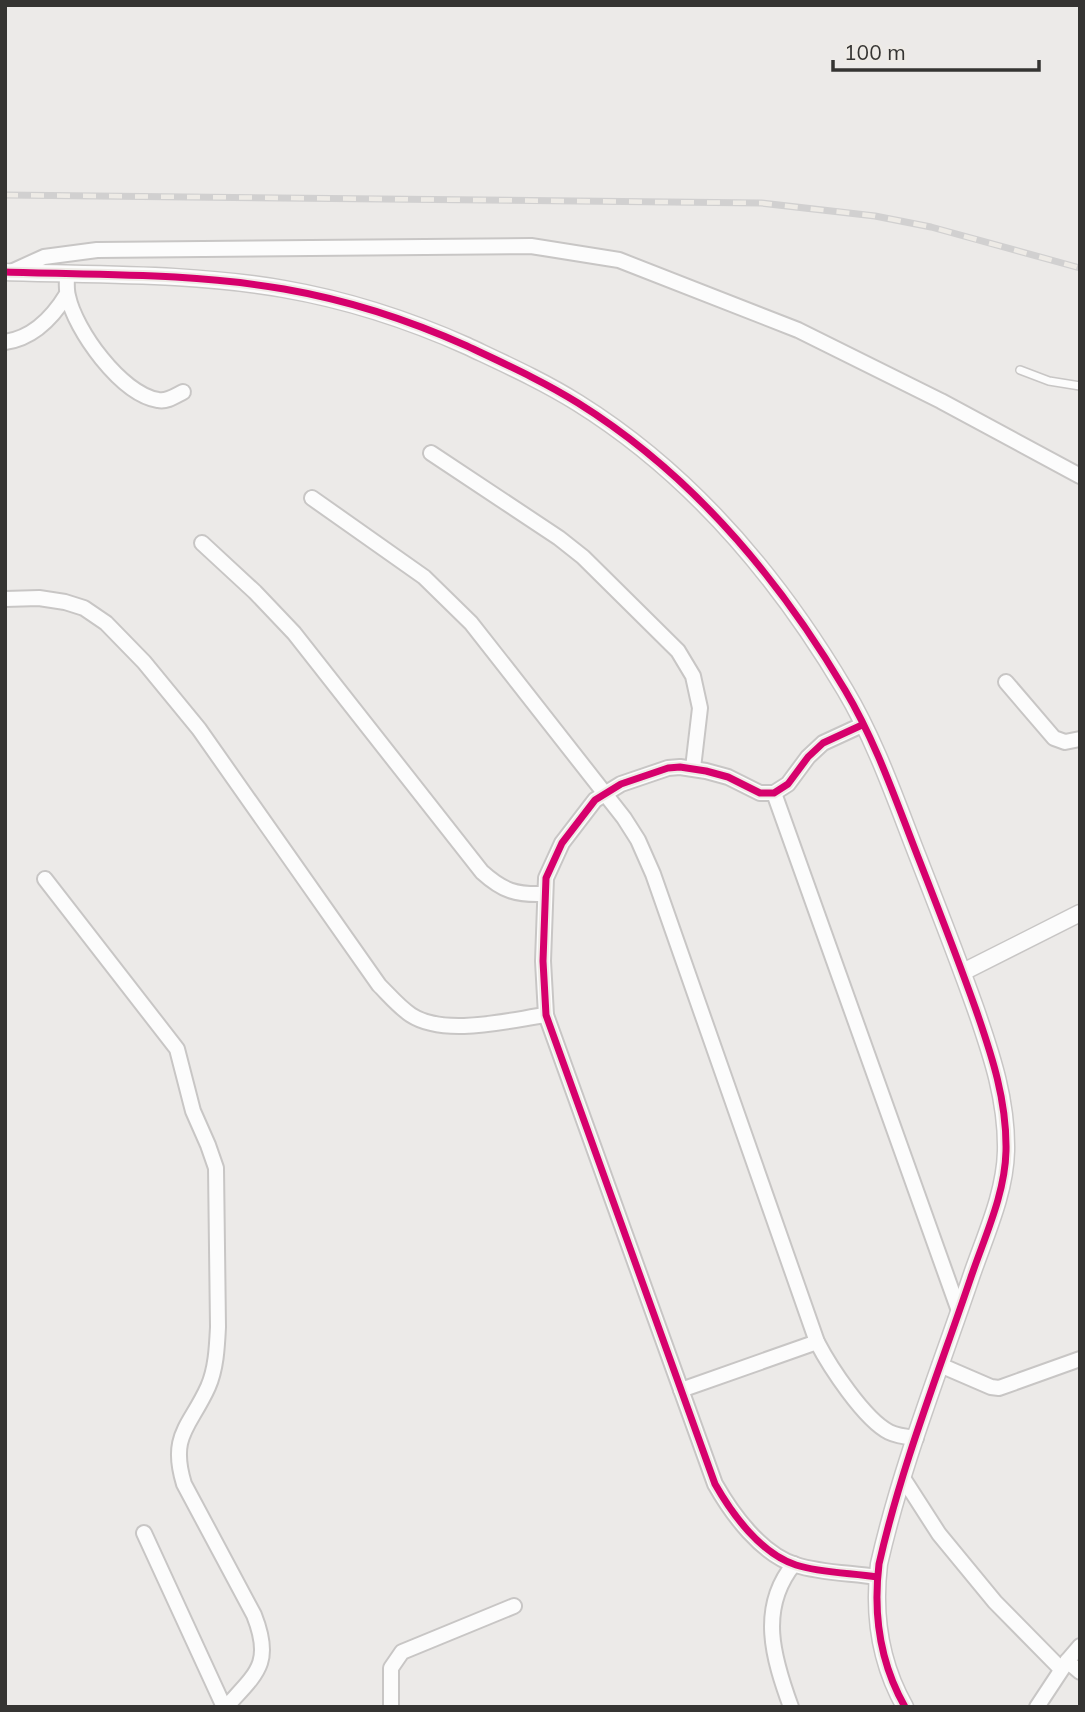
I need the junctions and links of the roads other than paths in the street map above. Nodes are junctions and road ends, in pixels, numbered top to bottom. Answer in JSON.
{"nodes":[{"id":1,"x":8,"y":272,"type":"edge"},
{"id":2,"x":66,"y":274,"type":"junction"},
{"id":3,"x":67,"y":294,"type":"junction"},
{"id":4,"x":5,"y":342,"type":"edge"},
{"id":5,"x":1020,"y":370,"type":"dead end"},
{"id":6,"x":1080,"y":386,"type":"edge"},
{"id":7,"x":183,"y":392,"type":"dead end"},
{"id":8,"x":431,"y":453,"type":"dead end"},
{"id":9,"x":1080,"y":476,"type":"edge"},
{"id":10,"x":312,"y":498,"type":"dead end"},
{"id":11,"x":202,"y":543,"type":"dead end"},
{"id":12,"x":5,"y":599,"type":"edge"},
{"id":13,"x":1006,"y":682,"type":"dead end"},
{"id":14,"x":862,"y":725,"type":"junction"},
{"id":15,"x":1080,"y":739,"type":"edge"},
{"id":16,"x":692,"y":768,"type":"junction"},
{"id":17,"x":774,"y":793,"type":"junction"},
{"id":18,"x":603,"y":794,"type":"junction"},
{"id":19,"x":45,"y":879,"type":"dead end"},
{"id":20,"x":544,"y":894,"type":"junction"},
{"id":21,"x":1080,"y":913,"type":"edge"},
{"id":22,"x":963,"y":972,"type":"junction"},
{"id":23,"x":546,"y":1014,"type":"junction"},
{"id":24,"x":959,"y":1311,"type":"junction"},
{"id":25,"x":817,"y":1342,"type":"junction"},
{"id":26,"x":1080,"y":1359,"type":"edge"},
{"id":27,"x":940,"y":1365,"type":"junction"},
{"id":28,"x":681,"y":1390,"type":"junction"},
{"id":29,"x":916,"y":1438,"type":"junction"},
{"id":30,"x":903,"y":1478,"type":"junction"},
{"id":31,"x":144,"y":1533,"type":"dead end"},
{"id":32,"x":794,"y":1564,"type":"junction"},
{"id":33,"x":877,"y":1577,"type":"junction"},
{"id":34,"x":514,"y":1606,"type":"dead end"},
{"id":35,"x":1080,"y":1646,"type":"edge"},
{"id":36,"x":1064,"y":1665,"type":"junction"},
{"id":37,"x":1080,"y":1672,"type":"edge"},
{"id":38,"x":225,"y":1707,"type":"edge"},
{"id":39,"x":391,"y":1707,"type":"edge"},
{"id":40,"x":791,"y":1707,"type":"edge"},
{"id":41,"x":905,"y":1707,"type":"edge"},
{"id":42,"x":1037,"y":1707,"type":"edge"}],
"edges":[{"from":1,"to":2,"type":"street"},
{"from":1,"to":9,"type":"street"},
{"from":2,"to":3,"type":"street"},
{"from":2,"to":14,"type":"street"},
{"from":3,"to":4,"type":"street"},
{"from":3,"to":7,"type":"street"},
{"from":5,"to":6,"type":"lane"},
{"from":8,"to":16,"type":"street"},
{"from":10,"to":18,"type":"street"},
{"from":11,"to":20,"type":"street"},
{"from":12,"to":23,"type":"street"},
{"from":13,"to":15,"type":"street"},
{"from":14,"to":17,"type":"street"},
{"from":14,"to":22,"type":"street"},
{"from":16,"to":17,"type":"street"},
{"from":16,"to":18,"type":"street"},
{"from":17,"to":24,"type":"street"},
{"from":18,"to":20,"type":"street"},
{"from":18,"to":25,"type":"street"},
{"from":19,"to":38,"type":"street"},
{"from":20,"to":23,"type":"street"},
{"from":21,"to":22,"type":"street"},
{"from":22,"to":24,"type":"street"},
{"from":23,"to":28,"type":"street"},
{"from":24,"to":27,"type":"street"},
{"from":25,"to":28,"type":"street"},
{"from":25,"to":29,"type":"street"},
{"from":26,"to":27,"type":"street"},
{"from":27,"to":29,"type":"street"},
{"from":28,"to":32,"type":"street"},
{"from":29,"to":30,"type":"street"},
{"from":30,"to":33,"type":"street"},
{"from":30,"to":36,"type":"street"},
{"from":31,"to":38,"type":"street"},
{"from":32,"to":33,"type":"street"},
{"from":32,"to":40,"type":"street"},
{"from":33,"to":41,"type":"street"},
{"from":34,"to":39,"type":"street"},
{"from":35,"to":36,"type":"street"},
{"from":36,"to":37,"type":"street"},
{"from":36,"to":42,"type":"street"}]}
